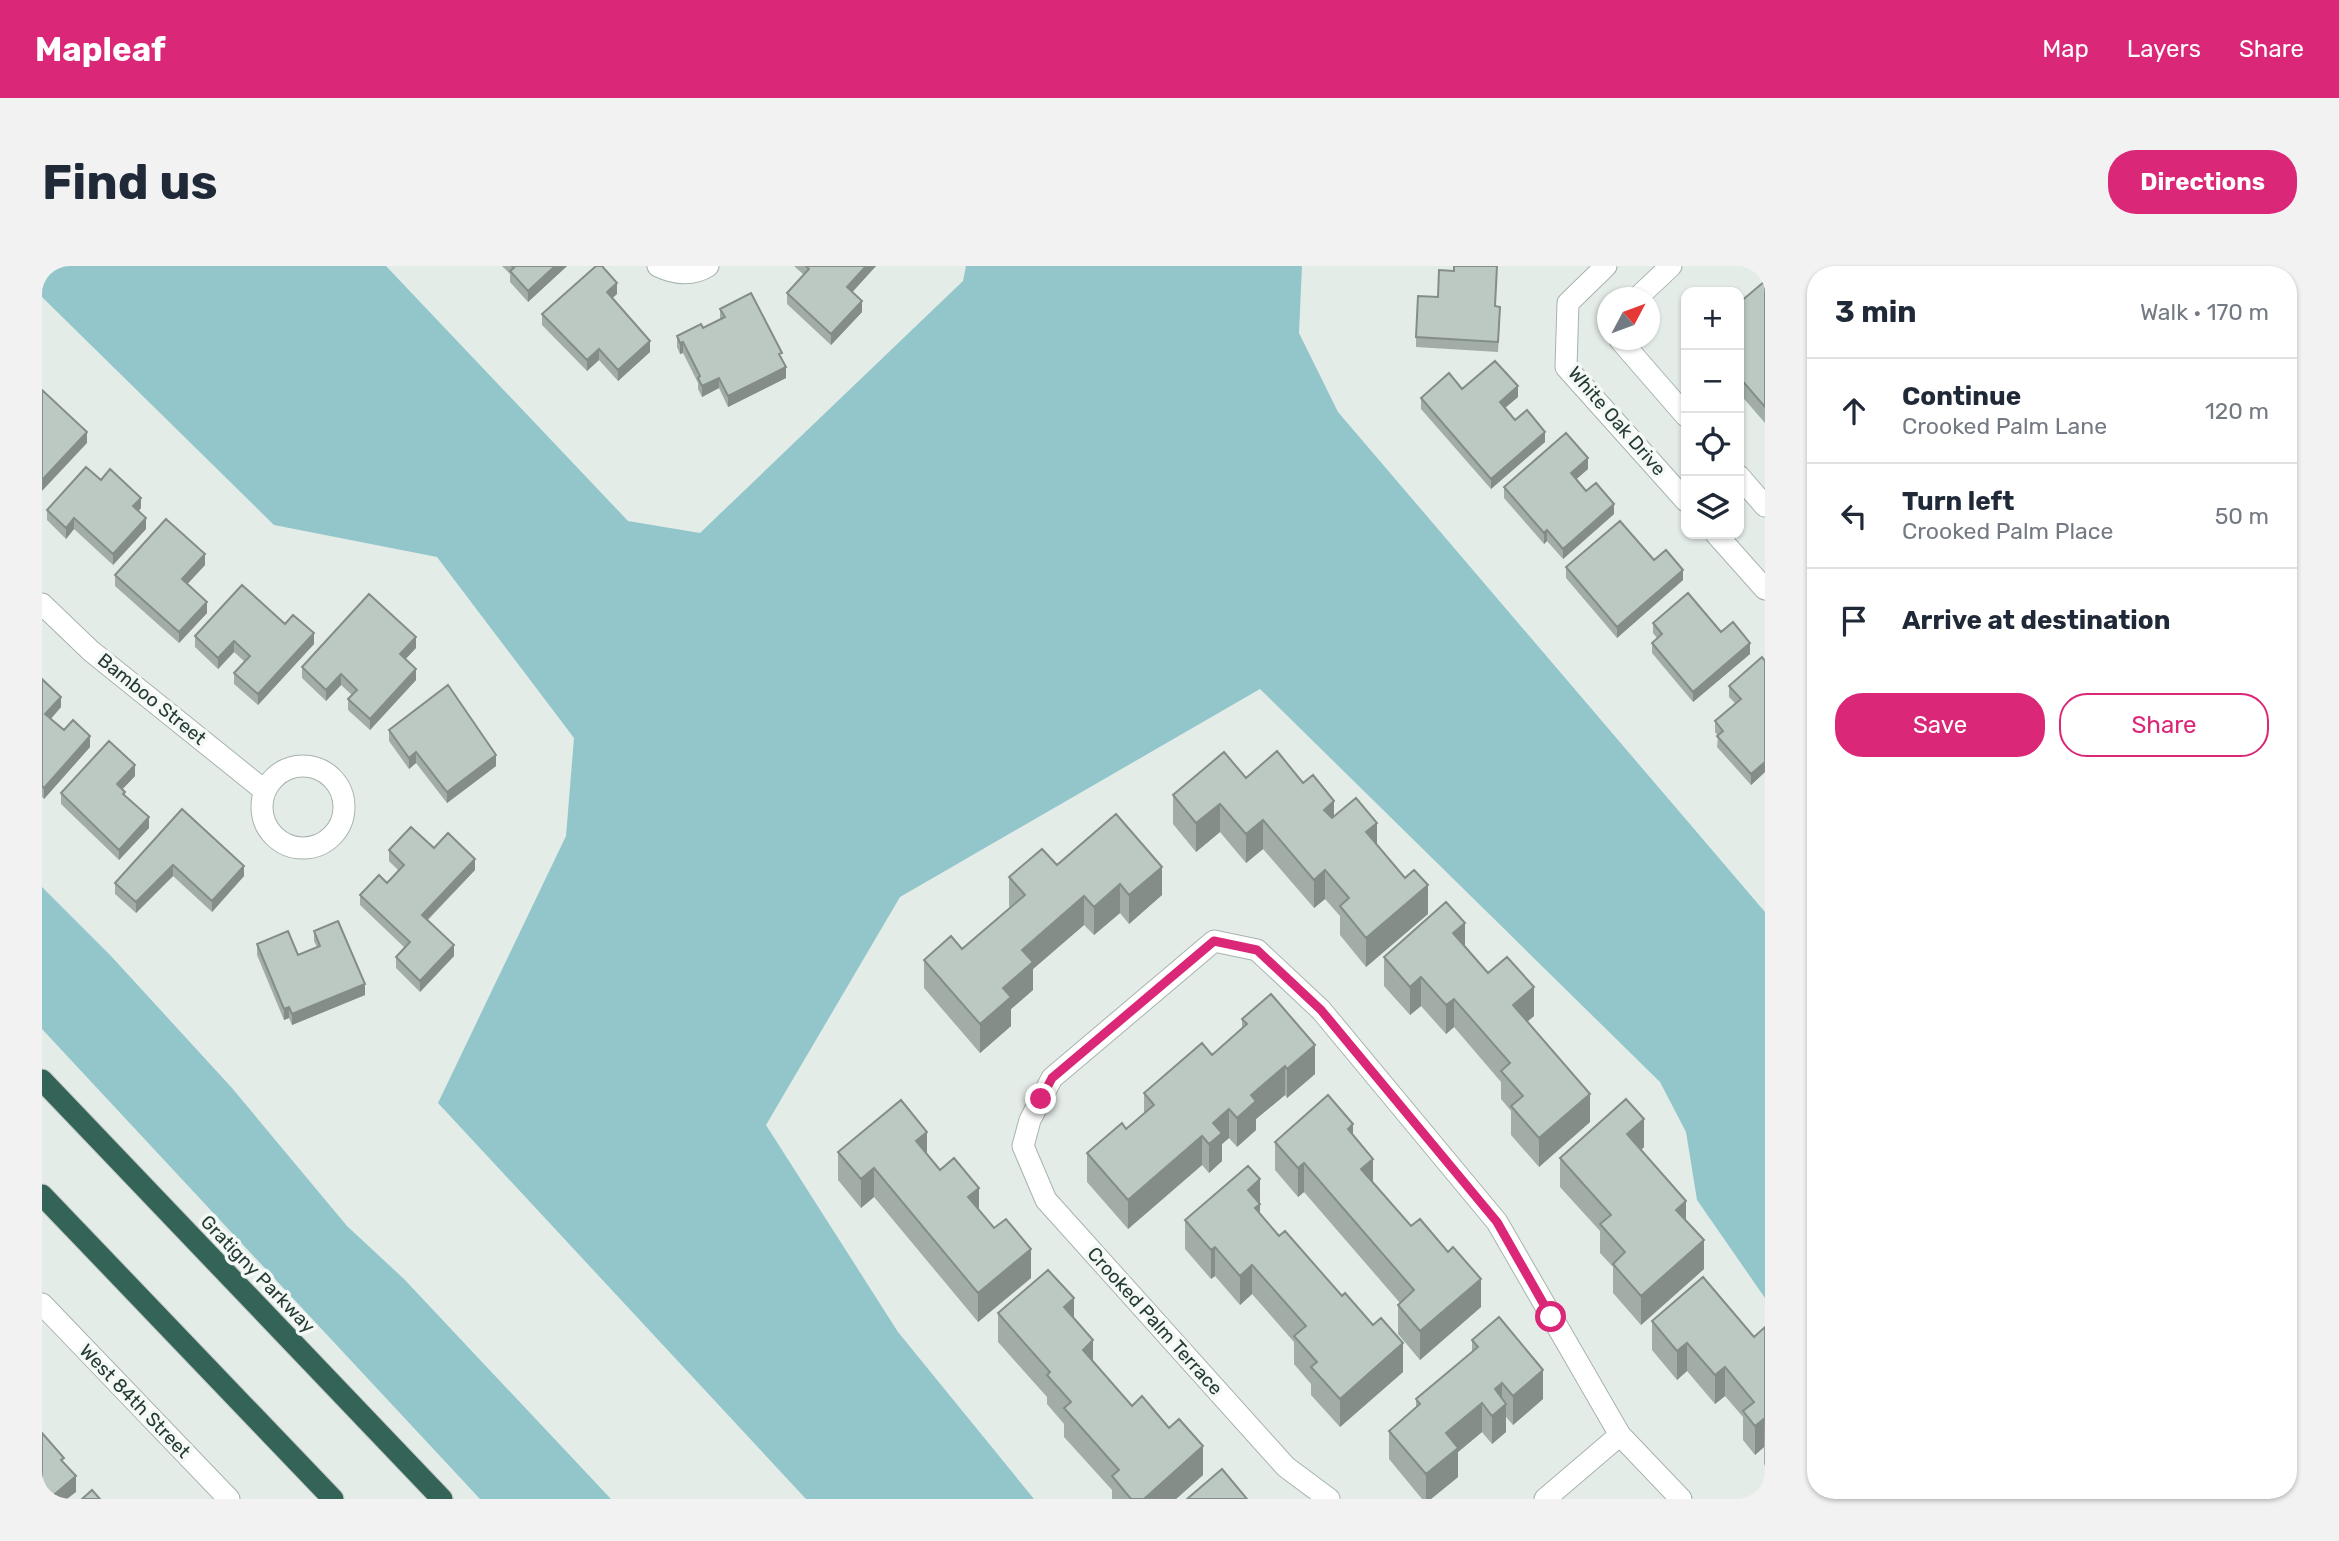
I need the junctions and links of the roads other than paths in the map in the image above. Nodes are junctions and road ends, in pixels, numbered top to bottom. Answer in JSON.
{"nodes":[{"id":1,"x":658,"y":266,"type":"edge"},
{"id":2,"x":708,"y":266,"type":"edge"},
{"id":3,"x":1606,"y":266,"type":"edge"},
{"id":4,"x":1671,"y":266,"type":"edge"},
{"id":5,"x":1649,"y":287,"type":"edge"},
{"id":6,"x":1629,"y":350,"type":"edge"},
{"id":7,"x":1683,"y":413,"type":"edge"},
{"id":8,"x":1744,"y":482,"type":"edge"},
{"id":9,"x":1681,"y":495,"type":"edge"},
{"id":10,"x":1765,"y":506,"type":"edge"},
{"id":11,"x":1720,"y":539,"type":"edge"},
{"id":12,"x":1765,"y":589,"type":"edge"},
{"id":13,"x":42,"y":604,"type":"edge"},
{"id":14,"x":265,"y":791,"type":"dead end"},
{"id":15,"x":42,"y":1080,"type":"edge"},
{"id":16,"x":42,"y":1195,"type":"edge"},
{"id":17,"x":42,"y":1304,"type":"edge"},
{"id":18,"x":1620,"y":1435,"type":"junction"},
{"id":19,"x":229,"y":1499,"type":"edge"},
{"id":20,"x":333,"y":1499,"type":"edge"},
{"id":21,"x":442,"y":1499,"type":"edge"},
{"id":22,"x":1329,"y":1499,"type":"edge"},
{"id":23,"x":1545,"y":1499,"type":"edge"},
{"id":24,"x":1681,"y":1499,"type":"edge"}],
"edges":[{"from":1,"to":2,"type":"street"},
{"from":3,"to":9,"type":"street","name":"White Oak Drive"},
{"from":4,"to":5,"type":"street"},
{"from":6,"to":7,"type":"street"},
{"from":8,"to":10,"type":"street"},
{"from":11,"to":12,"type":"street"},
{"from":13,"to":14,"type":"street","name":"Bamboo Street"},
{"from":15,"to":21,"type":"highway","name":"Gratigny Parkway"},
{"from":16,"to":20,"type":"highway"},
{"from":17,"to":19,"type":"street","name":"West 84th Street"},
{"from":18,"to":22,"type":"street","name":"Crooked Palm Terrace"},
{"from":18,"to":23,"type":"street"},
{"from":18,"to":24,"type":"street"}]}
